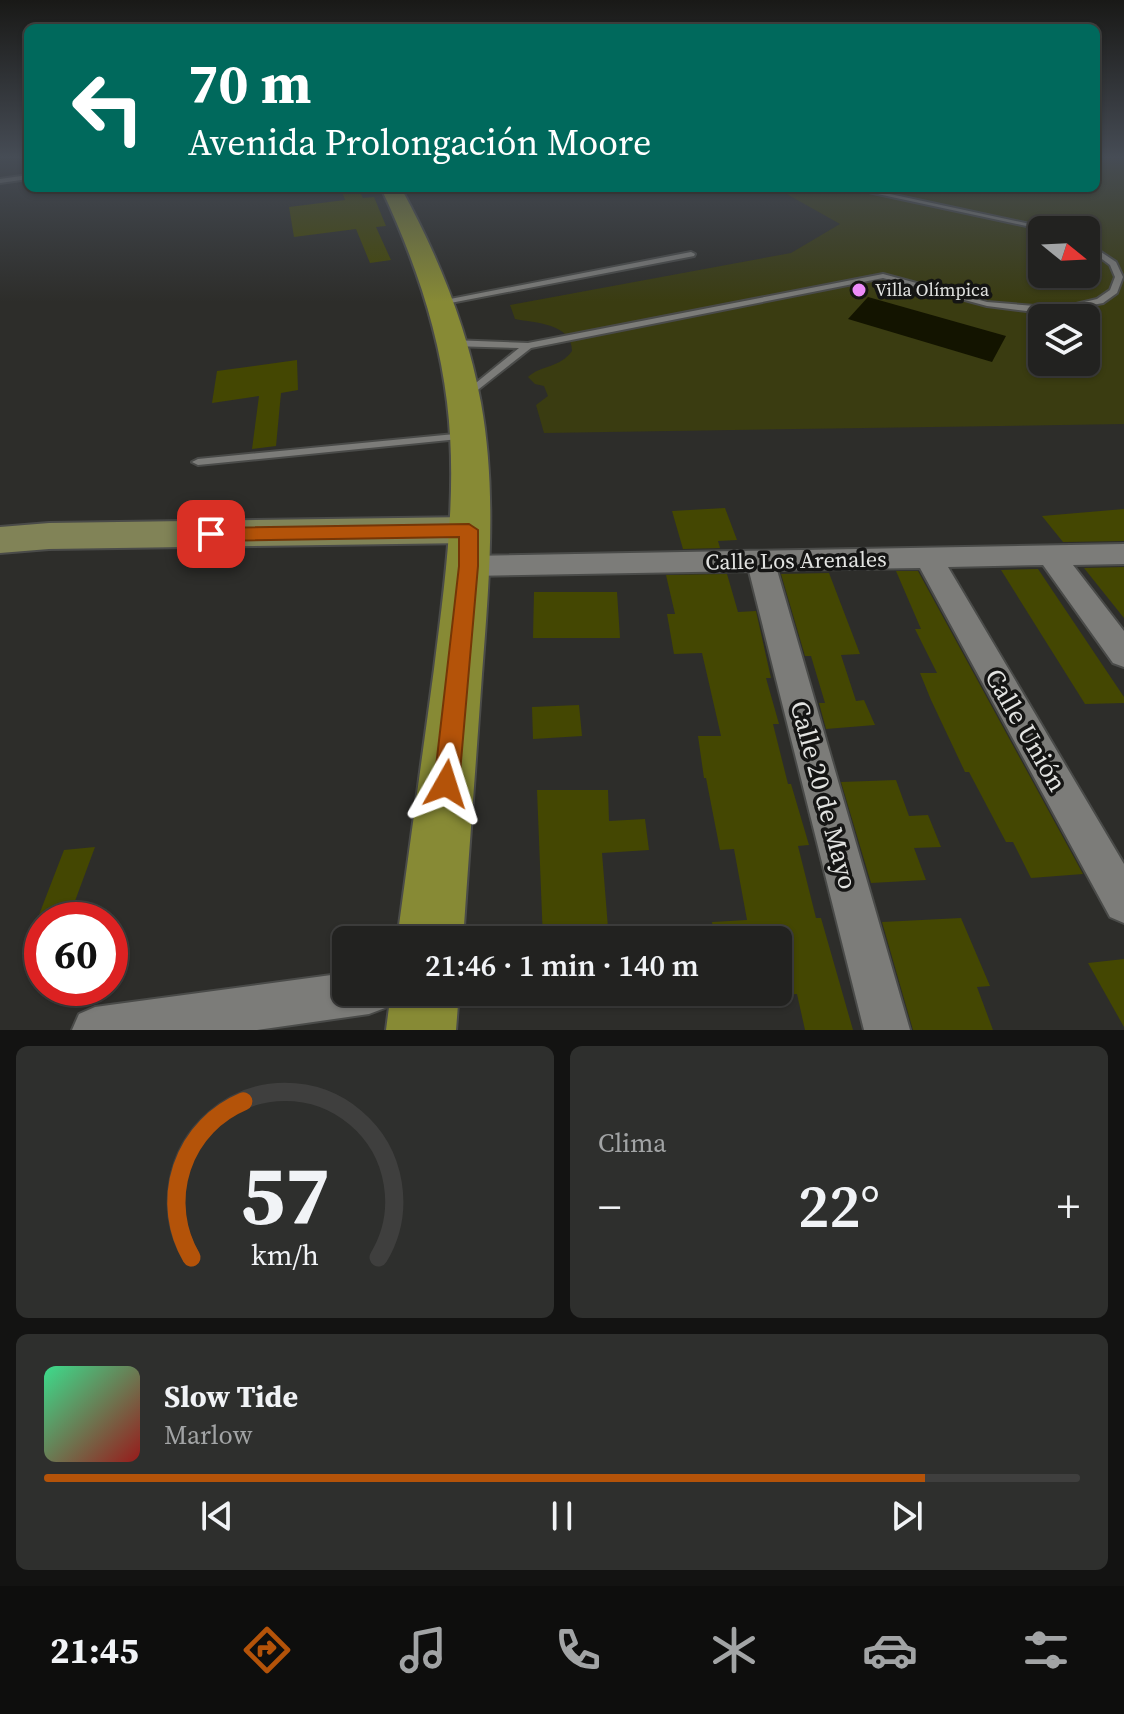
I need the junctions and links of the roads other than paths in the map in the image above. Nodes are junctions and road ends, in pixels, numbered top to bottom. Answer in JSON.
{"nodes":[{"id":1,"x":401,"y":206,"type":"edge"},
{"id":2,"x":940,"y":206,"type":"edge"},
{"id":3,"x":1028,"y":224,"type":"edge"},
{"id":4,"x":1100,"y":253,"type":"edge"},
{"id":5,"x":691,"y":254,"type":"dead end"},
{"id":6,"x":1120,"y":270,"type":"edge"},
{"id":7,"x":440,"y":303,"type":"junction"},
{"id":8,"x":452,"y":343,"type":"junction"},
{"id":9,"x":528,"y":346,"type":"junction"},
{"id":10,"x":465,"y":418,"type":"junction"},
{"id":11,"x":198,"y":462,"type":"dead end"},
{"id":12,"x":0,"y":540,"type":"edge"},
{"id":13,"x":469,"y":548,"type":"junction"},
{"id":14,"x":1124,"y":554,"type":"edge"},
{"id":15,"x":1050,"y":555,"type":"junction"},
{"id":16,"x":928,"y":557,"type":"junction"},
{"id":17,"x":760,"y":560,"type":"junction"},
{"id":18,"x":1124,"y":654,"type":"edge"},
{"id":19,"x":1124,"y":903,"type":"edge"},
{"id":20,"x":431,"y":926,"type":"edge"},
{"id":21,"x":332,"y":997,"type":"edge"},
{"id":22,"x":424,"y":1006,"type":"edge"},
{"id":23,"x":95,"y":1030,"type":"edge"},
{"id":24,"x":421,"y":1030,"type":"edge"},
{"id":25,"x":887,"y":1030,"type":"edge"}],
"edges":[{"from":1,"to":7,"type":"main road"},
{"from":2,"to":3,"type":"lane"},
{"from":4,"to":6,"type":"lane"},
{"from":5,"to":7,"type":"lane"},
{"from":6,"to":9,"type":"lane"},
{"from":7,"to":8,"type":"main road"},
{"from":8,"to":9,"type":"lane"},
{"from":8,"to":10,"type":"main road"},
{"from":9,"to":10,"type":"lane"},
{"from":10,"to":11,"type":"lane"},
{"from":10,"to":13,"type":"main road"},
{"from":12,"to":13,"type":"street"},
{"from":13,"to":17,"type":"street","name":"Calle Los Arenales"},
{"from":13,"to":20,"type":"main road"},
{"from":14,"to":15,"type":"street","name":"Calle Los Arenales"},
{"from":15,"to":16,"type":"street","name":"Calle Los Arenales"},
{"from":15,"to":18,"type":"street"},
{"from":16,"to":17,"type":"street","name":"Calle Los Arenales"},
{"from":16,"to":19,"type":"street","name":"Calle Unión"},
{"from":17,"to":25,"type":"street","name":"Calle 20 de Mayo"},
{"from":21,"to":23,"type":"street"},
{"from":22,"to":24,"type":"main road"}]}
